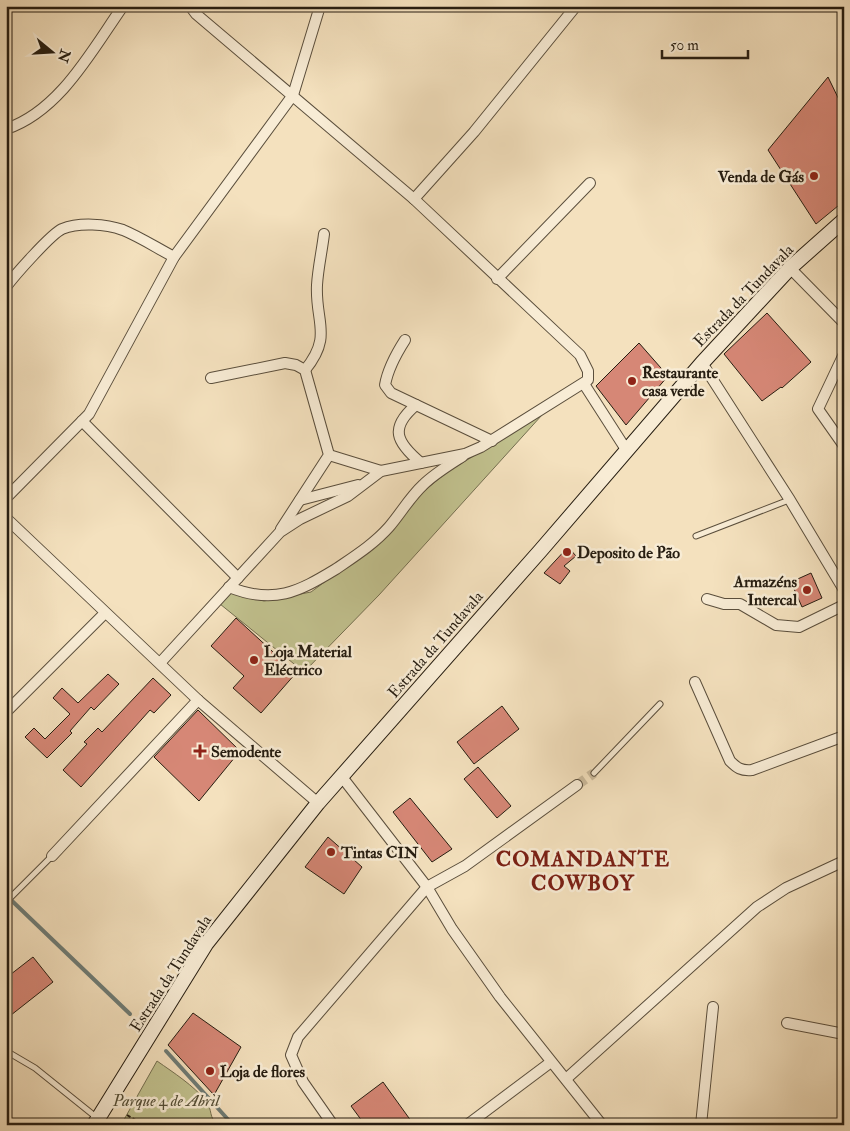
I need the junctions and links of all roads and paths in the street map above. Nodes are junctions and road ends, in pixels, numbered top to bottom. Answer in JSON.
{"nodes":[{"id":1,"x":123,"y":6,"type":"edge"},
{"id":2,"x":190,"y":6,"type":"edge"},
{"id":3,"x":320,"y":6,"type":"edge"},
{"id":4,"x":576,"y":6,"type":"edge"},
{"id":5,"x":293,"y":95,"type":"junction"},
{"id":6,"x":6,"y":129,"type":"edge"},
{"id":7,"x":590,"y":183,"type":"dead end"},
{"id":8,"x":414,"y":199,"type":"junction"},
{"id":9,"x":843,"y":224,"type":"edge"},
{"id":10,"x":324,"y":234,"type":"dead end"},
{"id":11,"x":174,"y":257,"type":"junction"},
{"id":12,"x":790,"y":268,"type":"junction"},
{"id":13,"x":497,"y":279,"type":"junction"},
{"id":14,"x":6,"y":287,"type":"edge"},
{"id":15,"x":844,"y":322,"type":"edge"},
{"id":16,"x":405,"y":340,"type":"dead end"},
{"id":17,"x":844,"y":354,"type":"edge"},
{"id":18,"x":702,"y":363,"type":"junction"},
{"id":19,"x":305,"y":370,"type":"junction"},
{"id":20,"x":211,"y":378,"type":"dead end"},
{"id":21,"x":584,"y":384,"type":"junction"},
{"id":22,"x":416,"y":405,"type":"junction"},
{"id":23,"x":82,"y":421,"type":"junction"},
{"id":24,"x":492,"y":441,"type":"junction"},
{"id":25,"x":844,"y":446,"type":"edge"},
{"id":26,"x":627,"y":451,"type":"junction"},
{"id":27,"x":465,"y":454,"type":"junction"},
{"id":28,"x":329,"y":455,"type":"junction"},
{"id":29,"x":421,"y":463,"type":"junction"},
{"id":30,"x":381,"y":471,"type":"junction"},
{"id":31,"x":364,"y":484,"type":"junction"},
{"id":32,"x":6,"y":498,"type":"edge"},
{"id":33,"x":300,"y":500,"type":"junction"},
{"id":34,"x":790,"y":500,"type":"junction"},
{"id":35,"x":6,"y":518,"type":"edge"},
{"id":36,"x":280,"y":532,"type":"junction"},
{"id":37,"x":696,"y":536,"type":"dead end"},
{"id":38,"x":238,"y":578,"type":"junction"},
{"id":39,"x":229,"y":588,"type":"junction"},
{"id":40,"x":844,"y":590,"type":"edge"},
{"id":41,"x":708,"y":599,"type":"dead end"},
{"id":42,"x":844,"y":605,"type":"edge"},
{"id":43,"x":105,"y":612,"type":"junction"},
{"id":44,"x":160,"y":663,"type":"junction"},
{"id":45,"x":695,"y":682,"type":"dead end"},
{"id":46,"x":198,"y":700,"type":"junction"},
{"id":47,"x":660,"y":704,"type":"dead end"},
{"id":48,"x":7,"y":711,"type":"edge"},
{"id":49,"x":844,"y":736,"type":"edge"},
{"id":50,"x":594,"y":773,"type":"tunnel mouth"},
{"id":51,"x":342,"y":777,"type":"junction"},
{"id":52,"x":577,"y":785,"type":"tunnel mouth"},
{"id":53,"x":318,"y":803,"type":"junction"},
{"id":54,"x":52,"y":856,"type":"joint"},
{"id":55,"x":844,"y":860,"type":"edge"},
{"id":56,"x":427,"y":887,"type":"junction"},
{"id":57,"x":6,"y":902,"type":"edge"},
{"id":58,"x":713,"y":1007,"type":"dead end"},
{"id":59,"x":787,"y":1023,"type":"dead end"},
{"id":60,"x":844,"y":1034,"type":"edge"},
{"id":61,"x":6,"y":1051,"type":"edge"},
{"id":62,"x":551,"y":1062,"type":"junction"},
{"id":63,"x":566,"y":1079,"type":"junction"},
{"id":64,"x":127,"y":1115,"type":"dead end"},
{"id":65,"x":97,"y":1122,"type":"edge"},
{"id":66,"x":144,"y":1125,"type":"edge"},
{"id":67,"x":167,"y":1125,"type":"edge"},
{"id":68,"x":189,"y":1125,"type":"edge"},
{"id":69,"x":333,"y":1125,"type":"edge"},
{"id":70,"x":467,"y":1125,"type":"edge"},
{"id":71,"x":602,"y":1125,"type":"edge"},
{"id":72,"x":701,"y":1125,"type":"edge"}],
"edges":[{"from":1,"to":6,"type":"street"},
{"from":2,"to":5,"type":"street"},
{"from":3,"to":5,"type":"street"},
{"from":4,"to":8,"type":"street"},
{"from":5,"to":8,"type":"street"},
{"from":5,"to":11,"type":"street"},
{"from":7,"to":13,"type":"street"},
{"from":8,"to":13,"type":"street"},
{"from":9,"to":12,"type":"main road","name":"Estrada da Tundavala"},
{"from":10,"to":19,"type":"street"},
{"from":11,"to":14,"type":"street"},
{"from":11,"to":23,"type":"street"},
{"from":12,"to":15,"type":"street"},
{"from":12,"to":18,"type":"main road","name":"Estrada da Tundavala"},
{"from":13,"to":21,"type":"street"},
{"from":16,"to":22,"type":"street"},
{"from":17,"to":25,"type":"street"},
{"from":18,"to":26,"type":"main road","name":"Estrada da Tundavala"},
{"from":18,"to":34,"type":"street"},
{"from":19,"to":20,"type":"street"},
{"from":19,"to":28,"type":"street"},
{"from":21,"to":24,"type":"street"},
{"from":21,"to":26,"type":"street"},
{"from":22,"to":24,"type":"street"},
{"from":22,"to":29,"type":"street"},
{"from":23,"to":32,"type":"street"},
{"from":23,"to":38,"type":"street"},
{"from":24,"to":27,"type":"street"},
{"from":26,"to":51,"type":"main road","name":"Estrada da Tundavala"},
{"from":27,"to":29,"type":"street"},
{"from":27,"to":39,"type":"street"},
{"from":28,"to":30,"type":"street"},
{"from":28,"to":33,"type":"street"},
{"from":29,"to":30,"type":"street"},
{"from":30,"to":31,"type":"street"},
{"from":31,"to":33,"type":"street"},
{"from":31,"to":36,"type":"street"},
{"from":33,"to":36,"type":"street"},
{"from":34,"to":37,"type":"lane"},
{"from":34,"to":40,"type":"street"},
{"from":35,"to":43,"type":"street"},
{"from":36,"to":38,"type":"street"},
{"from":38,"to":39,"type":"street"},
{"from":39,"to":44,"type":"street"},
{"from":41,"to":42,"type":"street"},
{"from":43,"to":44,"type":"street"},
{"from":43,"to":48,"type":"street"},
{"from":44,"to":46,"type":"street"},
{"from":45,"to":49,"type":"street"},
{"from":46,"to":53,"type":"street"},
{"from":46,"to":54,"type":"street"},
{"from":47,"to":50,"type":"lane"},
{"from":51,"to":53,"type":"main road","name":"Estrada da Tundavala"},
{"from":51,"to":56,"type":"street"},
{"from":52,"to":56,"type":"street"},
{"from":53,"to":65,"type":"main road","name":"Estrada da Tundavala"},
{"from":54,"to":57,"type":"lane"},
{"from":55,"to":63,"type":"street"},
{"from":56,"to":62,"type":"street"},
{"from":56,"to":69,"type":"street"},
{"from":58,"to":72,"type":"street"},
{"from":59,"to":60,"type":"street"},
{"from":61,"to":65,"type":"lane"},
{"from":62,"to":63,"type":"street"},
{"from":62,"to":70,"type":"street"},
{"from":63,"to":71,"type":"street"},
{"from":64,"to":66,"type":"path"},
{"from":67,"to":68,"type":"path"}]}
